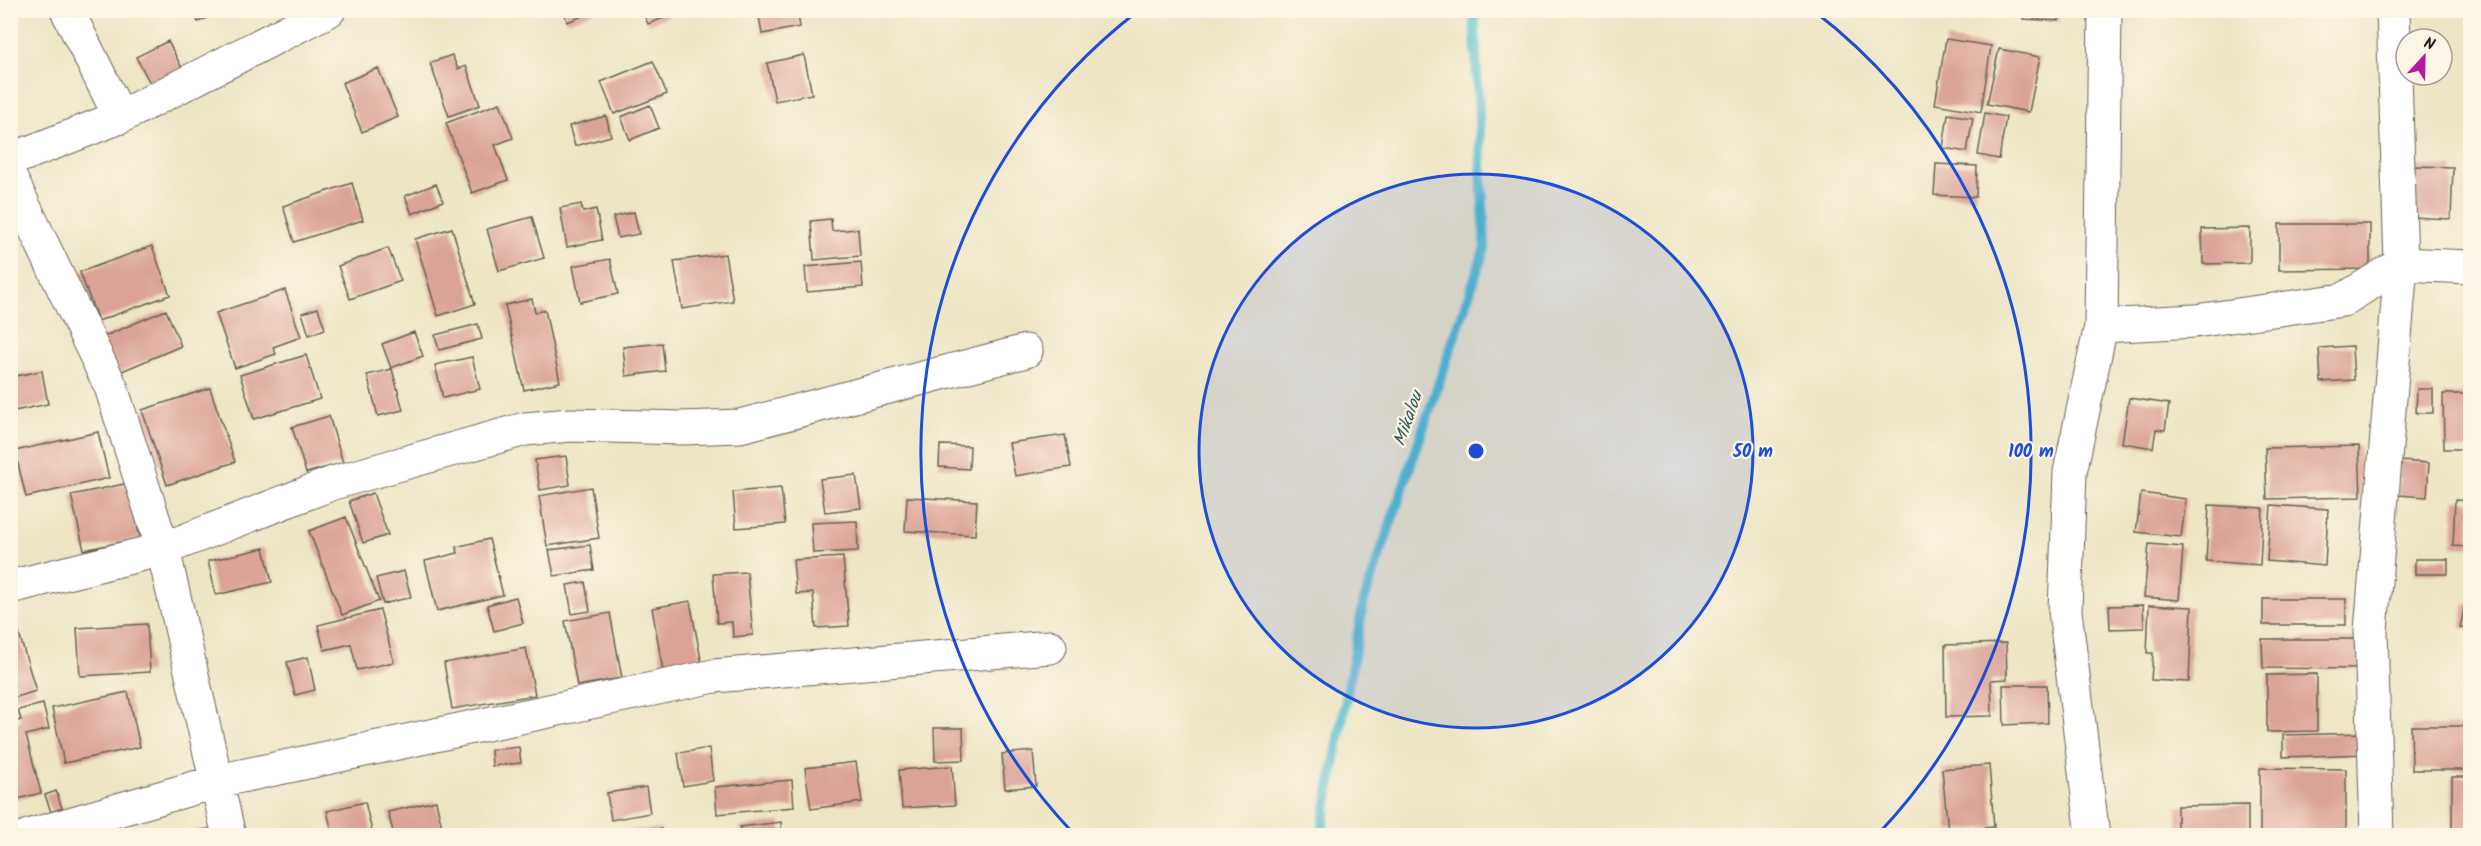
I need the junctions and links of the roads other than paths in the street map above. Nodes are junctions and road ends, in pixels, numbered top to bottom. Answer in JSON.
{"nodes":[{"id":1,"x":67,"y":10,"type":"edge"},
{"id":2,"x":328,"y":10,"type":"edge"},
{"id":3,"x":2105,"y":10,"type":"edge"},
{"id":4,"x":2393,"y":10,"type":"edge"},
{"id":5,"x":120,"y":117,"type":"junction"},
{"id":6,"x":10,"y":160,"type":"edge"},
{"id":7,"x":10,"y":177,"type":"edge"},
{"id":8,"x":2401,"y":264,"type":"junction"},
{"id":9,"x":2470,"y":267,"type":"edge"},
{"id":10,"x":2101,"y":326,"type":"junction"},
{"id":11,"x":1026,"y":351,"type":"dead end"},
{"id":12,"x":163,"y":549,"type":"junction"},
{"id":13,"x":10,"y":587,"type":"edge"},
{"id":14,"x":1050,"y":647,"type":"dead end"},
{"id":15,"x":218,"y":781,"type":"junction"},
{"id":16,"x":28,"y":836,"type":"edge"},
{"id":17,"x":230,"y":836,"type":"edge"},
{"id":18,"x":2094,"y":836,"type":"edge"},
{"id":19,"x":2377,"y":836,"type":"edge"}],
"edges":[{"from":1,"to":5,"type":"street"},
{"from":2,"to":5,"type":"street"},
{"from":3,"to":10,"type":"street"},
{"from":4,"to":8,"type":"street"},
{"from":5,"to":6,"type":"street"},
{"from":7,"to":12,"type":"street"},
{"from":8,"to":9,"type":"street"},
{"from":8,"to":10,"type":"street"},
{"from":8,"to":19,"type":"street"},
{"from":10,"to":18,"type":"street"},
{"from":11,"to":12,"type":"street"},
{"from":12,"to":13,"type":"street"},
{"from":12,"to":15,"type":"street"},
{"from":14,"to":15,"type":"street"},
{"from":15,"to":16,"type":"street"},
{"from":15,"to":17,"type":"street"}]}
